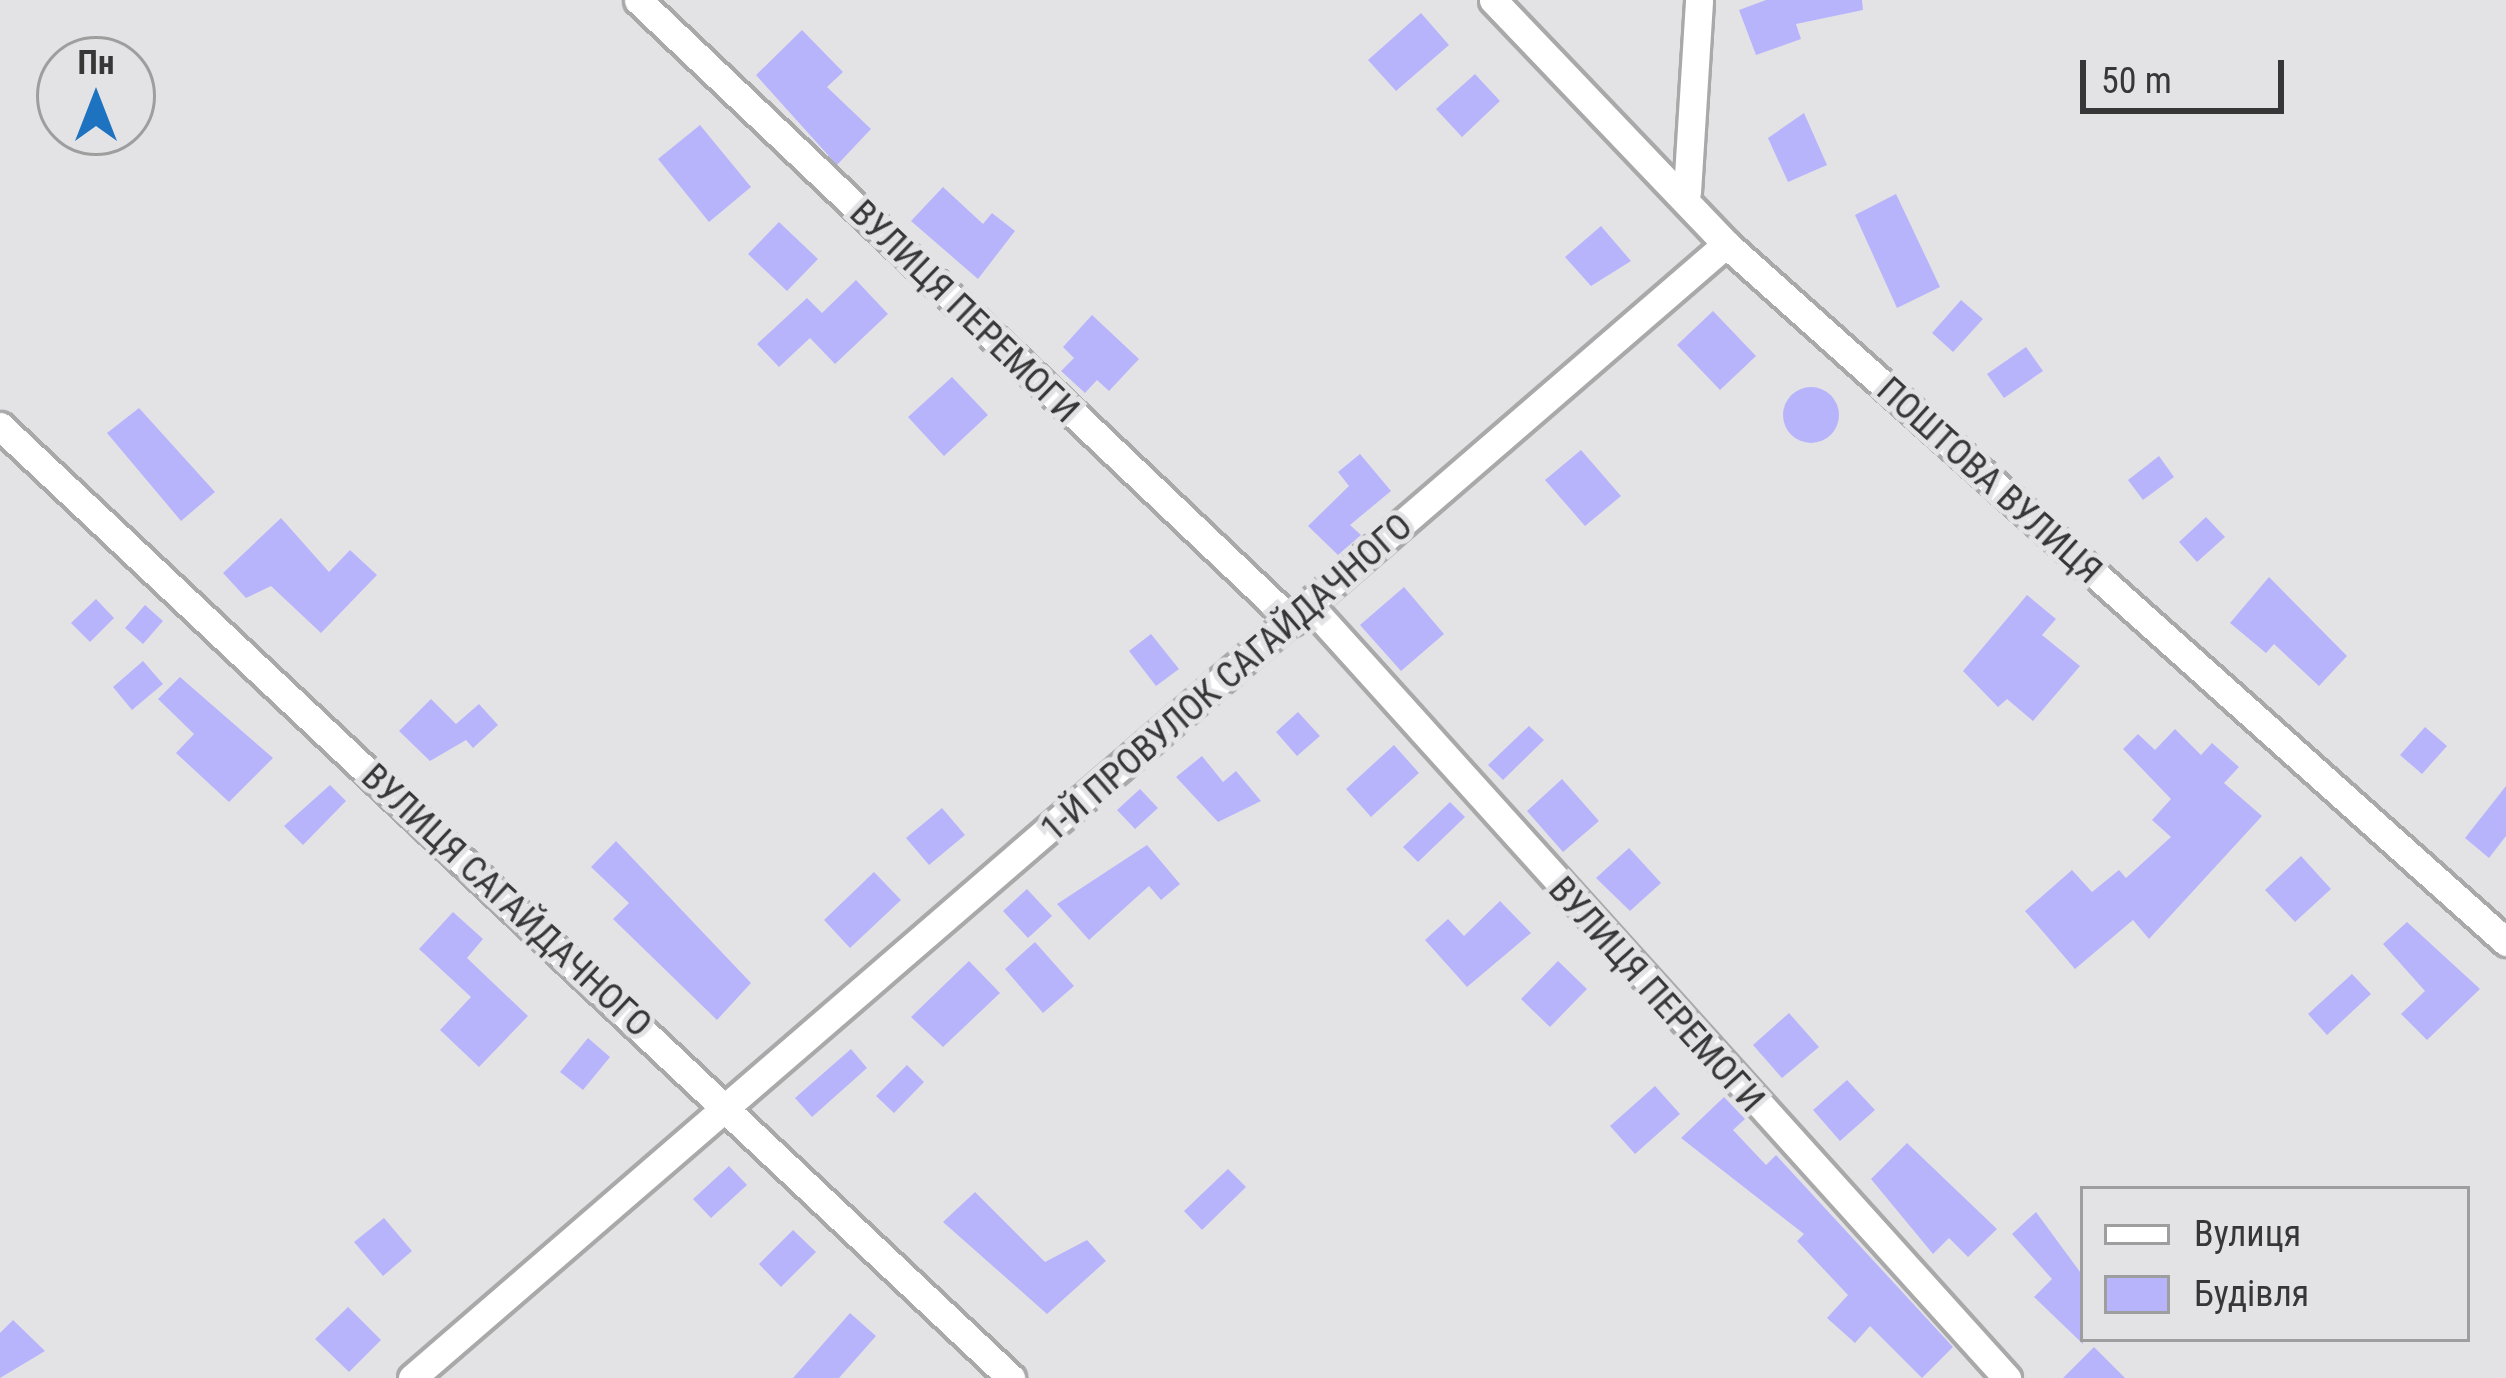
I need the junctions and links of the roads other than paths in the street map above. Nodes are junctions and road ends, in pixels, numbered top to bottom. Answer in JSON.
{"nodes":[{"id":1,"x":638,"y":0,"type":"edge"},
{"id":2,"x":1493,"y":0,"type":"edge"},
{"id":3,"x":1699,"y":0,"type":"edge"},
{"id":4,"x":1687,"y":192,"type":"junction"},
{"id":5,"x":1726,"y":244,"type":"junction"},
{"id":6,"x":0,"y":426,"type":"edge"},
{"id":7,"x":1302,"y":614,"type":"junction"},
{"id":8,"x":2506,"y":942,"type":"edge"},
{"id":9,"x":721,"y":1103,"type":"junction"},
{"id":10,"x":412,"y":1378,"type":"edge"},
{"id":11,"x":1011,"y":1378,"type":"edge"},
{"id":12,"x":2007,"y":1378,"type":"edge"}],
"edges":[{"from":1,"to":7,"type":"street","name":"ВУЛИЦЯ ПЕРЕМОГИ"},
{"from":2,"to":4,"type":"street","name":"ПОШТОВА ВУЛИЦЯ"},
{"from":3,"to":4,"type":"street"},
{"from":4,"to":5,"type":"street","name":"ПОШТОВА ВУЛИЦЯ"},
{"from":5,"to":7,"type":"street","name":"1-Й ПРОВУЛОК САГАЙДАЧНОГО"},
{"from":5,"to":8,"type":"street","name":"ПОШТОВА ВУЛИЦЯ"},
{"from":6,"to":9,"type":"street","name":"ВУЛИЦЯ САГАЙДАЧНОГО"},
{"from":7,"to":9,"type":"street","name":"1-Й ПРОВУЛОК САГАЙДАЧНОГО"},
{"from":7,"to":12,"type":"street","name":"ВУЛИЦЯ ПЕРЕМОГИ"},
{"from":9,"to":10,"type":"street","name":"1-Й ПРОВУЛОК САГАЙДАЧНОГО"},
{"from":9,"to":11,"type":"street","name":"ВУЛИЦЯ САГАЙДАЧНОГО"}]}
